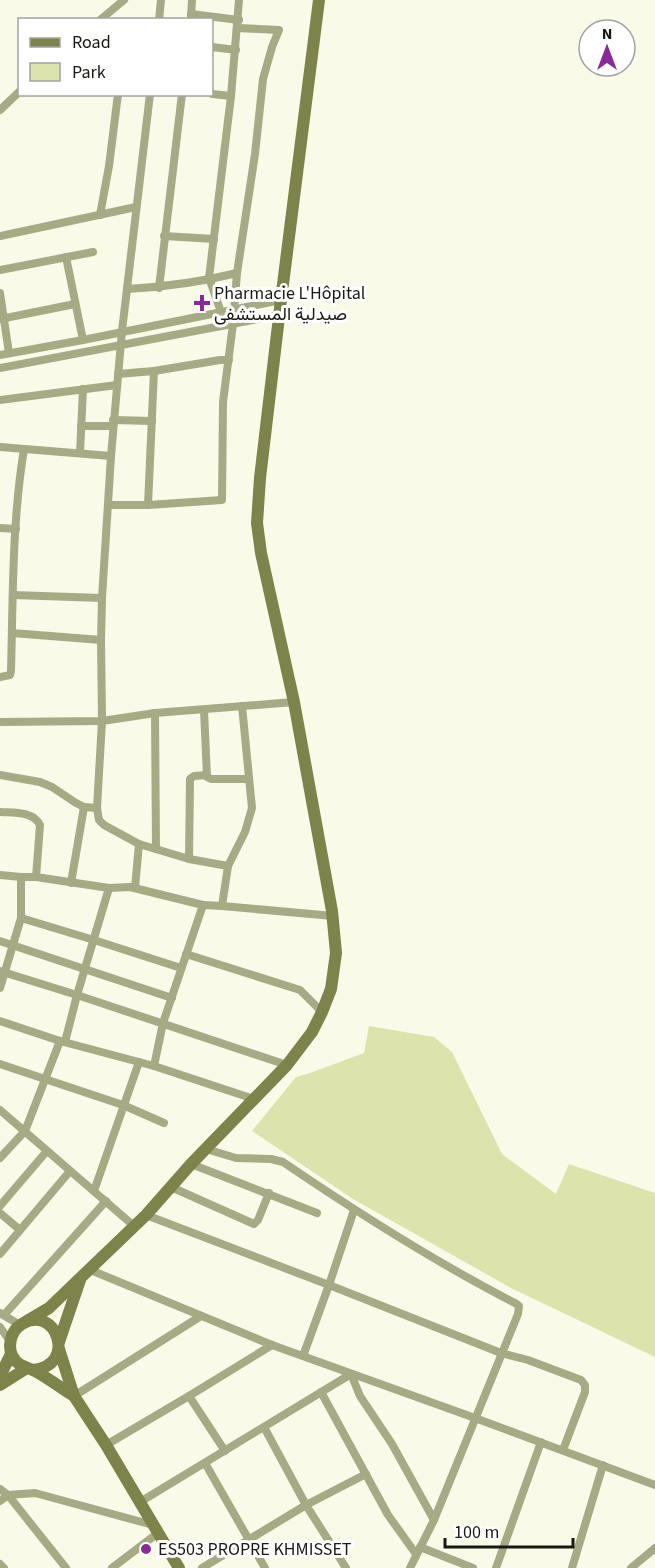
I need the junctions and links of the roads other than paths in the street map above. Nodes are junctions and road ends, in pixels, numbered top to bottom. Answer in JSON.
{"nodes":[{"id":1,"x":124,"y":0,"type":"edge"},
{"id":2,"x":161,"y":0,"type":"edge"},
{"id":3,"x":192,"y":0,"type":"edge"},
{"id":4,"x":239,"y":0,"type":"edge"},
{"id":5,"x":319,"y":0,"type":"edge"},
{"id":6,"x":191,"y":17,"type":"edge"},
{"id":7,"x":105,"y":18,"type":"edge"},
{"id":8,"x":159,"y":18,"type":"edge"},
{"id":9,"x":213,"y":20,"type":"edge"},
{"id":10,"x":238,"y":24,"type":"junction"},
{"id":11,"x":213,"y":47,"type":"edge"},
{"id":12,"x":236,"y":50,"type":"junction"},
{"id":13,"x":18,"y":93,"type":"edge"},
{"id":14,"x":213,"y":94,"type":"edge"},
{"id":15,"x":118,"y":96,"type":"edge"},
{"id":16,"x":150,"y":96,"type":"edge"},
{"id":17,"x":182,"y":96,"type":"edge"},
{"id":18,"x":231,"y":96,"type":"junction"},
{"id":19,"x":0,"y":110,"type":"edge"},
{"id":20,"x":136,"y":207,"type":"junction"},
{"id":21,"x":100,"y":215,"type":"junction"},
{"id":22,"x":0,"y":236,"type":"edge"},
{"id":23,"x":164,"y":236,"type":"junction"},
{"id":24,"x":214,"y":239,"type":"junction"},
{"id":25,"x":93,"y":252,"type":"dead end"},
{"id":26,"x":66,"y":257,"type":"junction"},
{"id":27,"x":0,"y":270,"type":"edge"},
{"id":28,"x":237,"y":273,"type":"junction"},
{"id":29,"x":208,"y":279,"type":"junction"},
{"id":30,"x":159,"y":288,"type":"junction"},
{"id":31,"x":127,"y":289,"type":"junction"},
{"id":32,"x":0,"y":293,"type":"edge"},
{"id":33,"x":281,"y":300,"type":"junction"},
{"id":34,"x":75,"y":304,"type":"junction"},
{"id":35,"x":234,"y":309,"type":"junction"},
{"id":36,"x":221,"y":312,"type":"junction"},
{"id":37,"x":279,"y":315,"type":"junction"},
{"id":38,"x":2,"y":318,"type":"edge"},
{"id":39,"x":233,"y":324,"type":"junction"},
{"id":40,"x":122,"y":331,"type":"junction"},
{"id":41,"x":83,"y":340,"type":"junction"},
{"id":42,"x":121,"y":345,"type":"junction"},
{"id":43,"x":5,"y":354,"type":"edge"},
{"id":44,"x":229,"y":360,"type":"junction"},
{"id":45,"x":0,"y":368,"type":"edge"},
{"id":46,"x":154,"y":371,"type":"junction"},
{"id":47,"x":118,"y":374,"type":"junction"},
{"id":48,"x":117,"y":385,"type":"junction"},
{"id":49,"x":83,"y":389,"type":"junction"},
{"id":50,"x":0,"y":400,"type":"edge"},
{"id":51,"x":152,"y":422,"type":"junction"},
{"id":52,"x":113,"y":423,"type":"junction"},
{"id":53,"x":81,"y":426,"type":"junction"},
{"id":54,"x":0,"y":447,"type":"edge"},
{"id":55,"x":24,"y":448,"type":"junction"},
{"id":56,"x":80,"y":453,"type":"junction"},
{"id":57,"x":111,"y":456,"type":"junction"},
{"id":58,"x":108,"y":505,"type":"junction"},
{"id":59,"x":148,"y":505,"type":"junction"},
{"id":60,"x":0,"y":528,"type":"edge"},
{"id":61,"x":15,"y":529,"type":"junction"},
{"id":62,"x":13,"y":595,"type":"junction"},
{"id":63,"x":102,"y":598,"type":"junction"},
{"id":64,"x":12,"y":633,"type":"junction"},
{"id":65,"x":101,"y":640,"type":"junction"},
{"id":66,"x":0,"y":677,"type":"edge"},
{"id":67,"x":294,"y":702,"type":"junction"},
{"id":68,"x":242,"y":706,"type":"junction"},
{"id":69,"x":204,"y":710,"type":"junction"},
{"id":70,"x":155,"y":713,"type":"junction"},
{"id":71,"x":102,"y":721,"type":"junction"},
{"id":72,"x":0,"y":722,"type":"edge"},
{"id":73,"x":0,"y":775,"type":"edge"},
{"id":74,"x":207,"y":775,"type":"junction"},
{"id":75,"x":249,"y":779,"type":"junction"},
{"id":76,"x":84,"y":807,"type":"junction"},
{"id":77,"x":97,"y":808,"type":"junction"},
{"id":78,"x":0,"y":812,"type":"edge"},
{"id":79,"x":139,"y":844,"type":"junction"},
{"id":80,"x":156,"y":849,"type":"junction"},
{"id":81,"x":189,"y":859,"type":"junction"},
{"id":82,"x":228,"y":866,"type":"junction"},
{"id":83,"x":0,"y":875,"type":"edge"},
{"id":84,"x":21,"y":877,"type":"junction"},
{"id":85,"x":36,"y":877,"type":"junction"},
{"id":86,"x":71,"y":883,"type":"junction"},
{"id":87,"x":109,"y":888,"type":"junction"},
{"id":88,"x":135,"y":888,"type":"junction"},
{"id":89,"x":203,"y":905,"type":"junction"},
{"id":90,"x":222,"y":906,"type":"junction"},
{"id":91,"x":333,"y":916,"type":"junction"},
{"id":92,"x":21,"y":918,"type":"junction"},
{"id":93,"x":94,"y":939,"type":"junction"},
{"id":94,"x":0,"y":941,"type":"edge"},
{"id":95,"x":13,"y":945,"type":"junction"},
{"id":96,"x":186,"y":954,"type":"junction"},
{"id":97,"x":181,"y":968,"type":"junction"},
{"id":98,"x":84,"y":969,"type":"junction"},
{"id":99,"x":2,"y":972,"type":"edge"},
{"id":100,"x":0,"y":988,"type":"edge"},
{"id":101,"x":77,"y":995,"type":"junction"},
{"id":102,"x":171,"y":998,"type":"junction"},
{"id":103,"x":322,"y":1012,"type":"junction"},
{"id":104,"x":0,"y":1021,"type":"edge"},
{"id":105,"x":163,"y":1023,"type":"junction"},
{"id":106,"x":63,"y":1042,"type":"junction"},
{"id":107,"x":139,"y":1062,"type":"junction"},
{"id":108,"x":0,"y":1064,"type":"edge"},
{"id":109,"x":287,"y":1065,"type":"junction"},
{"id":110,"x":154,"y":1066,"type":"junction"},
{"id":111,"x":45,"y":1080,"type":"junction"},
{"id":112,"x":254,"y":1100,"type":"junction"},
{"id":113,"x":123,"y":1105,"type":"junction"},
{"id":114,"x":0,"y":1110,"type":"edge"},
{"id":115,"x":164,"y":1123,"type":"dead end"},
{"id":116,"x":25,"y":1131,"type":"junction"},
{"id":117,"x":206,"y":1149,"type":"junction"},
{"id":118,"x":46,"y":1152,"type":"junction"},
{"id":119,"x":0,"y":1158,"type":"edge"},
{"id":120,"x":191,"y":1164,"type":"junction"},
{"id":121,"x":70,"y":1171,"type":"junction"},
{"id":122,"x":171,"y":1187,"type":"junction"},
{"id":123,"x":94,"y":1191,"type":"junction"},
{"id":124,"x":269,"y":1193,"type":"junction"},
{"id":125,"x":106,"y":1201,"type":"junction"},
{"id":126,"x":0,"y":1206,"type":"edge"},
{"id":127,"x":354,"y":1210,"type":"junction"},
{"id":128,"x":0,"y":1213,"type":"edge"},
{"id":129,"x":317,"y":1213,"type":"dead end"},
{"id":130,"x":146,"y":1215,"type":"junction"},
{"id":131,"x":134,"y":1226,"type":"junction"},
{"id":132,"x":20,"y":1230,"type":"junction"},
{"id":133,"x":0,"y":1254,"type":"edge"},
{"id":134,"x":85,"y":1273,"type":"junction"},
{"id":135,"x":330,"y":1285,"type":"junction"},
{"id":136,"x":2,"y":1314,"type":"edge"},
{"id":137,"x":201,"y":1316,"type":"junction"},
{"id":138,"x":24,"y":1323,"type":"junction"},
{"id":139,"x":0,"y":1327,"type":"edge"},
{"id":140,"x":272,"y":1345,"type":"junction"},
{"id":141,"x":59,"y":1346,"type":"junction"},
{"id":142,"x":11,"y":1347,"type":"junction"},
{"id":143,"x":501,"y":1353,"type":"junction"},
{"id":144,"x":303,"y":1356,"type":"junction"},
{"id":145,"x":30,"y":1369,"type":"junction"},
{"id":146,"x":351,"y":1374,"type":"junction"},
{"id":147,"x":0,"y":1376,"type":"edge"},
{"id":148,"x":0,"y":1385,"type":"edge"},
{"id":149,"x":321,"y":1392,"type":"junction"},
{"id":150,"x":74,"y":1396,"type":"junction"},
{"id":151,"x":189,"y":1396,"type":"junction"},
{"id":152,"x":475,"y":1418,"type":"junction"},
{"id":153,"x":264,"y":1427,"type":"junction"},
{"id":154,"x":541,"y":1442,"type":"junction"},
{"id":155,"x":106,"y":1445,"type":"junction"},
{"id":156,"x":563,"y":1450,"type":"junction"},
{"id":157,"x":225,"y":1451,"type":"junction"},
{"id":158,"x":205,"y":1463,"type":"junction"},
{"id":159,"x":603,"y":1465,"type":"junction"},
{"id":160,"x":366,"y":1474,"type":"junction"},
{"id":161,"x":655,"y":1485,"type":"edge"},
{"id":162,"x":0,"y":1489,"type":"edge"},
{"id":163,"x":8,"y":1495,"type":"junction"},
{"id":164,"x":0,"y":1501,"type":"edge"},
{"id":165,"x":140,"y":1502,"type":"junction"},
{"id":166,"x":306,"y":1505,"type":"junction"},
{"id":167,"x":434,"y":1520,"type":"junction"},
{"id":168,"x":155,"y":1529,"type":"junction"},
{"id":169,"x":249,"y":1540,"type":"junction"},
{"id":170,"x":655,"y":1548,"type":"edge"},
{"id":171,"x":418,"y":1551,"type":"junction"},
{"id":172,"x":0,"y":1564,"type":"edge"},
{"id":173,"x":455,"y":1564,"type":"edge"},
{"id":174,"x":3,"y":1568,"type":"edge"},
{"id":175,"x":66,"y":1568,"type":"edge"},
{"id":176,"x":112,"y":1568,"type":"edge"},
{"id":177,"x":179,"y":1568,"type":"edge"},
{"id":178,"x":202,"y":1568,"type":"edge"},
{"id":179,"x":266,"y":1568,"type":"edge"},
{"id":180,"x":346,"y":1568,"type":"edge"},
{"id":181,"x":410,"y":1568,"type":"edge"},
{"id":182,"x":473,"y":1568,"type":"edge"},
{"id":183,"x":496,"y":1568,"type":"edge"},
{"id":184,"x":572,"y":1568,"type":"edge"},
{"id":185,"x":631,"y":1568,"type":"edge"}],
"edges":[{"from":1,"to":7,"type":"street"},
{"from":2,"to":8,"type":"street"},
{"from":3,"to":6,"type":"street"},
{"from":4,"to":10,"type":"street"},
{"from":5,"to":33,"type":"main road"},
{"from":9,"to":10,"type":"street"},
{"from":10,"to":12,"type":"street"},
{"from":10,"to":28,"type":"street"},
{"from":11,"to":12,"type":"street"},
{"from":12,"to":18,"type":"street"},
{"from":13,"to":19,"type":"street"},
{"from":14,"to":18,"type":"street"},
{"from":15,"to":21,"type":"street"},
{"from":16,"to":20,"type":"street"},
{"from":17,"to":23,"type":"street"},
{"from":18,"to":24,"type":"street"},
{"from":20,"to":21,"type":"street"},
{"from":20,"to":31,"type":"street"},
{"from":21,"to":22,"type":"street"},
{"from":23,"to":24,"type":"street"},
{"from":23,"to":30,"type":"street"},
{"from":24,"to":29,"type":"street"},
{"from":25,"to":26,"type":"street"},
{"from":26,"to":27,"type":"street"},
{"from":26,"to":34,"type":"street"},
{"from":28,"to":29,"type":"street"},
{"from":28,"to":35,"type":"street"},
{"from":29,"to":30,"type":"street"},
{"from":29,"to":36,"type":"street"},
{"from":30,"to":31,"type":"street"},
{"from":31,"to":40,"type":"street"},
{"from":32,"to":38,"type":"street"},
{"from":33,"to":35,"type":"street"},
{"from":33,"to":37,"type":"main road"},
{"from":34,"to":38,"type":"street"},
{"from":34,"to":41,"type":"street"},
{"from":35,"to":36,"type":"street"},
{"from":35,"to":39,"type":"street"},
{"from":36,"to":40,"type":"street"},
{"from":37,"to":39,"type":"street"},
{"from":37,"to":67,"type":"main road"},
{"from":38,"to":43,"type":"street"},
{"from":39,"to":42,"type":"street"},
{"from":39,"to":44,"type":"street"},
{"from":40,"to":41,"type":"street"},
{"from":40,"to":42,"type":"street"},
{"from":41,"to":43,"type":"street"},
{"from":42,"to":45,"type":"street"},
{"from":42,"to":47,"type":"street"},
{"from":44,"to":46,"type":"street"},
{"from":44,"to":59,"type":"street"},
{"from":46,"to":47,"type":"street"},
{"from":46,"to":51,"type":"street"},
{"from":47,"to":48,"type":"street"},
{"from":48,"to":49,"type":"street"},
{"from":48,"to":52,"type":"street"},
{"from":49,"to":50,"type":"street"},
{"from":49,"to":53,"type":"street"},
{"from":51,"to":52,"type":"street"},
{"from":51,"to":59,"type":"street"},
{"from":52,"to":53,"type":"street"},
{"from":52,"to":57,"type":"street"},
{"from":53,"to":56,"type":"street"},
{"from":54,"to":55,"type":"street"},
{"from":55,"to":56,"type":"street"},
{"from":55,"to":61,"type":"street"},
{"from":56,"to":57,"type":"street"},
{"from":57,"to":58,"type":"street"},
{"from":58,"to":59,"type":"street"},
{"from":58,"to":63,"type":"street"},
{"from":60,"to":61,"type":"street"},
{"from":61,"to":62,"type":"street"},
{"from":62,"to":63,"type":"street"},
{"from":62,"to":64,"type":"street"},
{"from":63,"to":65,"type":"street"},
{"from":64,"to":65,"type":"street"},
{"from":64,"to":66,"type":"street"},
{"from":65,"to":71,"type":"street"},
{"from":67,"to":68,"type":"street"},
{"from":67,"to":91,"type":"main road"},
{"from":68,"to":69,"type":"street"},
{"from":68,"to":75,"type":"street"},
{"from":69,"to":70,"type":"street"},
{"from":69,"to":74,"type":"street"},
{"from":70,"to":71,"type":"street"},
{"from":70,"to":80,"type":"street"},
{"from":71,"to":72,"type":"street"},
{"from":71,"to":77,"type":"street"},
{"from":73,"to":76,"type":"street"},
{"from":74,"to":75,"type":"street"},
{"from":74,"to":81,"type":"street"},
{"from":75,"to":82,"type":"street"},
{"from":76,"to":77,"type":"street"},
{"from":76,"to":86,"type":"street"},
{"from":77,"to":79,"type":"street"},
{"from":78,"to":85,"type":"street"},
{"from":79,"to":80,"type":"street"},
{"from":79,"to":88,"type":"street"},
{"from":80,"to":81,"type":"street"},
{"from":81,"to":82,"type":"street"},
{"from":82,"to":90,"type":"street"},
{"from":83,"to":84,"type":"street"},
{"from":84,"to":85,"type":"street"},
{"from":84,"to":92,"type":"street"},
{"from":85,"to":86,"type":"street"},
{"from":86,"to":87,"type":"street"},
{"from":87,"to":88,"type":"street"},
{"from":87,"to":93,"type":"street"},
{"from":88,"to":89,"type":"street"},
{"from":89,"to":90,"type":"street"},
{"from":89,"to":96,"type":"street"},
{"from":90,"to":91,"type":"street"},
{"from":91,"to":103,"type":"main road"},
{"from":92,"to":93,"type":"street"},
{"from":92,"to":95,"type":"street"},
{"from":93,"to":97,"type":"street"},
{"from":93,"to":98,"type":"street"},
{"from":94,"to":95,"type":"street"},
{"from":95,"to":98,"type":"street"},
{"from":95,"to":99,"type":"street"},
{"from":96,"to":97,"type":"street"},
{"from":96,"to":103,"type":"street"},
{"from":97,"to":102,"type":"street"},
{"from":98,"to":101,"type":"street"},
{"from":98,"to":102,"type":"street"},
{"from":99,"to":100,"type":"street"},
{"from":99,"to":101,"type":"street"},
{"from":101,"to":105,"type":"street"},
{"from":101,"to":106,"type":"street"},
{"from":102,"to":105,"type":"street"},
{"from":103,"to":109,"type":"main road"},
{"from":104,"to":106,"type":"street"},
{"from":105,"to":109,"type":"street"},
{"from":105,"to":110,"type":"street"},
{"from":106,"to":107,"type":"street"},
{"from":106,"to":111,"type":"street"},
{"from":107,"to":110,"type":"street"},
{"from":107,"to":113,"type":"street"},
{"from":108,"to":111,"type":"street"},
{"from":109,"to":112,"type":"main road"},
{"from":110,"to":112,"type":"street"},
{"from":111,"to":113,"type":"street"},
{"from":111,"to":116,"type":"street"},
{"from":112,"to":117,"type":"main road"},
{"from":113,"to":115,"type":"street"},
{"from":113,"to":123,"type":"street"},
{"from":114,"to":116,"type":"street"},
{"from":116,"to":118,"type":"street"},
{"from":116,"to":119,"type":"street"},
{"from":117,"to":120,"type":"main road"},
{"from":117,"to":127,"type":"street"},
{"from":118,"to":121,"type":"street"},
{"from":118,"to":126,"type":"street"},
{"from":120,"to":122,"type":"main road"},
{"from":120,"to":124,"type":"street"},
{"from":121,"to":123,"type":"street"},
{"from":121,"to":132,"type":"street"},
{"from":122,"to":124,"type":"street"},
{"from":122,"to":130,"type":"main road"},
{"from":123,"to":125,"type":"street"},
{"from":124,"to":129,"type":"street"},
{"from":125,"to":131,"type":"street"},
{"from":125,"to":136,"type":"street"},
{"from":127,"to":135,"type":"street"},
{"from":127,"to":143,"type":"street"},
{"from":128,"to":132,"type":"street"},
{"from":130,"to":131,"type":"main road"},
{"from":130,"to":135,"type":"street"},
{"from":131,"to":134,"type":"main road"},
{"from":132,"to":133,"type":"street"},
{"from":134,"to":137,"type":"street"},
{"from":134,"to":138,"type":"main road"},
{"from":134,"to":141,"type":"main road"},
{"from":135,"to":143,"type":"street"},
{"from":135,"to":144,"type":"street"},
{"from":136,"to":138,"type":"street"},
{"from":137,"to":140,"type":"street"},
{"from":137,"to":150,"type":"street"},
{"from":138,"to":141,"type":"main road"},
{"from":138,"to":142,"type":"main road"},
{"from":139,"to":142,"type":"street"},
{"from":140,"to":144,"type":"street"},
{"from":140,"to":151,"type":"street"},
{"from":141,"to":145,"type":"main road"},
{"from":141,"to":150,"type":"main road"},
{"from":142,"to":145,"type":"main road"},
{"from":142,"to":147,"type":"main road"},
{"from":143,"to":152,"type":"street"},
{"from":143,"to":156,"type":"street"},
{"from":144,"to":146,"type":"street"},
{"from":145,"to":148,"type":"main road"},
{"from":145,"to":150,"type":"main road"},
{"from":146,"to":149,"type":"street"},
{"from":146,"to":152,"type":"street"},
{"from":146,"to":167,"type":"street"},
{"from":149,"to":153,"type":"street"},
{"from":149,"to":160,"type":"street"},
{"from":150,"to":155,"type":"main road"},
{"from":151,"to":155,"type":"street"},
{"from":151,"to":157,"type":"street"},
{"from":152,"to":154,"type":"street"},
{"from":152,"to":167,"type":"street"},
{"from":153,"to":157,"type":"street"},
{"from":153,"to":166,"type":"street"},
{"from":154,"to":156,"type":"street"},
{"from":154,"to":183,"type":"street"},
{"from":155,"to":165,"type":"main road"},
{"from":156,"to":159,"type":"street"},
{"from":157,"to":158,"type":"street"},
{"from":158,"to":165,"type":"street"},
{"from":158,"to":169,"type":"street"},
{"from":159,"to":161,"type":"street"},
{"from":159,"to":184,"type":"street"},
{"from":160,"to":166,"type":"street"},
{"from":160,"to":171,"type":"street"},
{"from":162,"to":163,"type":"street"},
{"from":163,"to":164,"type":"street"},
{"from":163,"to":168,"type":"street"},
{"from":163,"to":175,"type":"street"},
{"from":165,"to":168,"type":"main road"},
{"from":166,"to":169,"type":"street"},
{"from":166,"to":180,"type":"street"},
{"from":167,"to":171,"type":"street"},
{"from":168,"to":176,"type":"street"},
{"from":168,"to":177,"type":"main road"},
{"from":169,"to":178,"type":"street"},
{"from":169,"to":179,"type":"street"},
{"from":170,"to":185,"type":"street"},
{"from":171,"to":173,"type":"street"},
{"from":171,"to":181,"type":"street"},
{"from":172,"to":174,"type":"street"},
{"from":173,"to":182,"type":"street"}]}
